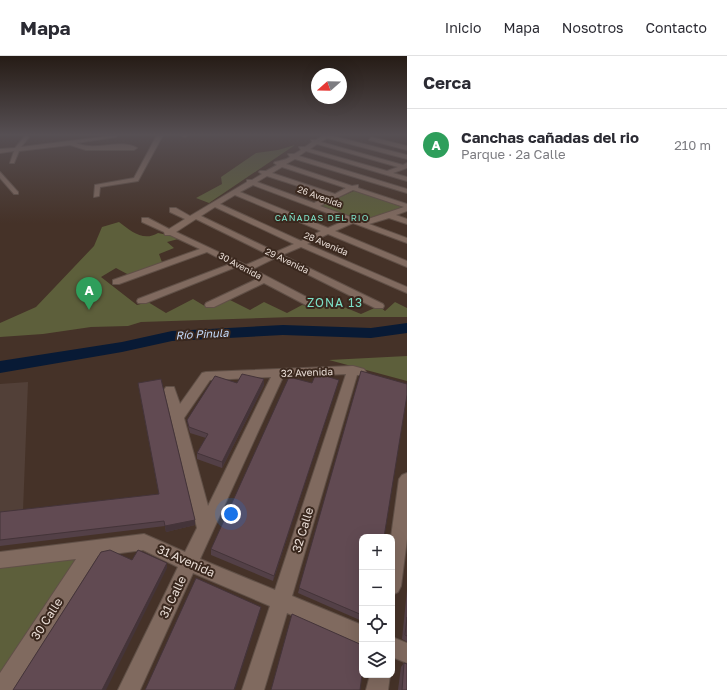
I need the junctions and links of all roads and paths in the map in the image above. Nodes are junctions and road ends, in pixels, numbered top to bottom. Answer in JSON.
{"nodes":[{"id":1,"x":144,"y":165,"type":"edge"},
{"id":2,"x":277,"y":165,"type":"edge"},
{"id":3,"x":284,"y":165,"type":"edge"},
{"id":4,"x":322,"y":165,"type":"edge"},
{"id":5,"x":359,"y":165,"type":"edge"},
{"id":6,"x":406,"y":167,"type":"edge"},
{"id":7,"x":265,"y":173,"type":"junction"},
{"id":8,"x":0,"y":174,"type":"edge"},
{"id":9,"x":390,"y":174,"type":"junction"},
{"id":10,"x":407,"y":179,"type":"edge"},
{"id":11,"x":374,"y":181,"type":"junction"},
{"id":12,"x":248,"y":183,"type":"junction"},
{"id":13,"x":355,"y":188,"type":"junction"},
{"id":14,"x":407,"y":191,"type":"edge"},
{"id":15,"x":235,"y":193,"type":"junction"},
{"id":16,"x":16,"y":194,"type":"dead end"},
{"id":17,"x":96,"y":196,"type":"dead end"},
{"id":18,"x":335,"y":196,"type":"junction"},
{"id":19,"x":216,"y":205,"type":"junction"},
{"id":20,"x":314,"y":206,"type":"junction"},
{"id":21,"x":407,"y":206,"type":"edge"},
{"id":22,"x":407,"y":209,"type":"edge"},
{"id":23,"x":173,"y":210,"type":"dead end"},
{"id":24,"x":388,"y":215,"type":"junction"},
{"id":25,"x":193,"y":218,"type":"junction"},
{"id":26,"x":145,"y":220,"type":"dead end"},
{"id":27,"x":353,"y":220,"type":"junction"},
{"id":28,"x":407,"y":222,"type":"edge"},
{"id":29,"x":362,"y":224,"type":"junction"},
{"id":30,"x":327,"y":232,"type":"junction"},
{"id":31,"x":168,"y":233,"type":"junction"},
{"id":32,"x":407,"y":241,"type":"edge"},
{"id":33,"x":300,"y":244,"type":"junction"},
{"id":34,"x":207,"y":249,"type":"junction"},
{"id":35,"x":276,"y":256,"type":"junction"},
{"id":36,"x":407,"y":264,"type":"edge"},
{"id":37,"x":241,"y":267,"type":"junction"},
{"id":38,"x":264,"y":279,"type":"junction"},
{"id":39,"x":116,"y":282,"type":"dead end"},
{"id":40,"x":407,"y":290,"type":"edge"},
{"id":41,"x":142,"y":301,"type":"dead end"},
{"id":42,"x":310,"y":303,"type":"dead end"},
{"id":43,"x":210,"y":305,"type":"dead end"},
{"id":44,"x":379,"y":306,"type":"dead end"},
{"id":45,"x":361,"y":372,"type":"joint"},
{"id":46,"x":279,"y":373,"type":"junction"},
{"id":47,"x":170,"y":390,"type":"dead end"},
{"id":48,"x":178,"y":417,"type":"junction"},
{"id":49,"x":407,"y":479,"type":"edge"},
{"id":50,"x":206,"y":529,"type":"junction"},
{"id":51,"x":93,"y":548,"type":"junction"},
{"id":52,"x":0,"y":560,"type":"edge"},
{"id":53,"x":190,"y":563,"type":"junction"},
{"id":54,"x":394,"y":570,"type":"edge"},
{"id":55,"x":281,"y":601,"type":"junction"},
{"id":56,"x":359,"y":634,"type":"edge"},
{"id":57,"x":395,"y":648,"type":"edge"},
{"id":58,"x":407,"y":653,"type":"edge"},
{"id":59,"x":379,"y":678,"type":"edge"},
{"id":60,"x":1,"y":690,"type":"edge"},
{"id":61,"x":129,"y":690,"type":"edge"},
{"id":62,"x":253,"y":690,"type":"edge"},
{"id":63,"x":377,"y":690,"type":"edge"}],
"edges":[{"from":1,"to":17,"type":"street"},
{"from":2,"to":7,"type":"street"},
{"from":3,"to":13,"type":"street"},
{"from":4,"to":11,"type":"street"},
{"from":5,"to":9,"type":"street"},
{"from":6,"to":9,"type":"street"},
{"from":7,"to":12,"type":"street"},
{"from":7,"to":18,"type":"street"},
{"from":8,"to":16,"type":"street"},
{"from":9,"to":10,"type":"street"},
{"from":9,"to":11,"type":"street"},
{"from":11,"to":13,"type":"street"},
{"from":11,"to":14,"type":"street"},
{"from":12,"to":15,"type":"street"},
{"from":12,"to":20,"type":"street","name":"26 Avenida"},
{"from":13,"to":18,"type":"street"},
{"from":13,"to":21,"type":"street"},
{"from":15,"to":19,"type":"street"},
{"from":15,"to":30,"type":"street"},
{"from":18,"to":20,"type":"street"},
{"from":19,"to":25,"type":"street"},
{"from":19,"to":33,"type":"street","name":"28 Avenida"},
{"from":20,"to":27,"type":"street","name":"26 Avenida"},
{"from":22,"to":24,"type":"street"},
{"from":23,"to":25,"type":"street","name":"29 Avenida"},
{"from":24,"to":28,"type":"street"},
{"from":24,"to":29,"type":"street"},
{"from":25,"to":31,"type":"street"},
{"from":25,"to":35,"type":"street","name":"29 Avenida"},
{"from":26,"to":31,"type":"street","name":"30 Avenida"},
{"from":27,"to":29,"type":"street","name":"26 Avenida"},
{"from":27,"to":30,"type":"street"},
{"from":29,"to":32,"type":"street","name":"26 Avenida"},
{"from":30,"to":33,"type":"street"},
{"from":30,"to":36,"type":"street"},
{"from":31,"to":34,"type":"street","name":"30 Avenida"},
{"from":33,"to":35,"type":"street"},
{"from":33,"to":40,"type":"street","name":"28 Avenida"},
{"from":34,"to":37,"type":"street","name":"30 Avenida"},
{"from":34,"to":39,"type":"street"},
{"from":35,"to":37,"type":"street"},
{"from":35,"to":44,"type":"street","name":"29 Avenida"},
{"from":37,"to":38,"type":"street","name":"30 Avenida"},
{"from":37,"to":41,"type":"street"},
{"from":38,"to":42,"type":"street","name":"30 Avenida"},
{"from":38,"to":43,"type":"street"},
{"from":45,"to":46,"type":"street","name":"32 Avenida"},
{"from":45,"to":55,"type":"street","name":"32 Calle"},
{"from":46,"to":48,"type":"street","name":"32 Avenida"},
{"from":46,"to":50,"type":"street","name":"31 Calle"},
{"from":47,"to":48,"type":"street"},
{"from":48,"to":50,"type":"street"},
{"from":49,"to":54,"type":"street"},
{"from":50,"to":53,"type":"street","name":"31 Calle"},
{"from":51,"to":52,"type":"street","name":"31 Avenida"},
{"from":51,"to":53,"type":"street","name":"31 Avenida"},
{"from":51,"to":60,"type":"street","name":"30 Calle"},
{"from":53,"to":55,"type":"street","name":"31 Avenida"},
{"from":53,"to":61,"type":"street","name":"31 Calle"},
{"from":55,"to":56,"type":"street","name":"31 Avenida"},
{"from":55,"to":62,"type":"street","name":"32 Calle"},
{"from":57,"to":58,"type":"street"},
{"from":59,"to":63,"type":"street"}]}
